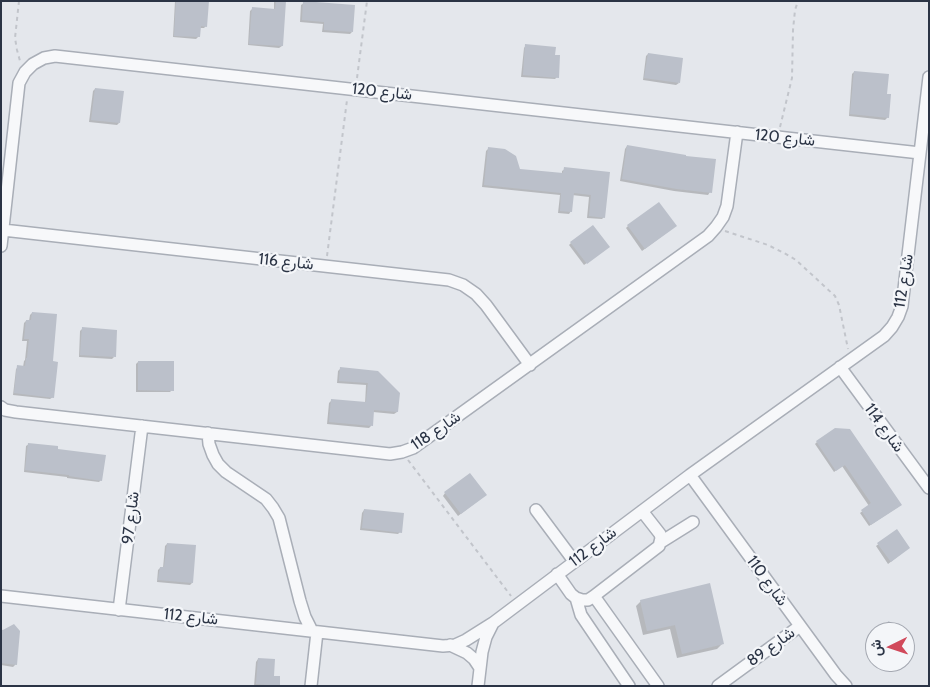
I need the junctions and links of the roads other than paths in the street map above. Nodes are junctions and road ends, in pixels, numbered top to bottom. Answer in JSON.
{"nodes":[{"id":1,"x":929,"y":77,"type":"edge"},
{"id":2,"x":737,"y":132,"type":"junction"},
{"id":3,"x":920,"y":153,"type":"junction"},
{"id":4,"x":3,"y":230,"type":"junction"},
{"id":5,"x":1,"y":246,"type":"edge"},
{"id":6,"x":530,"y":365,"type":"junction"},
{"id":7,"x":840,"y":367,"type":"junction"},
{"id":8,"x":1,"y":408,"type":"edge"},
{"id":9,"x":142,"y":426,"type":"junction"},
{"id":10,"x":208,"y":433,"type":"junction"},
{"id":11,"x":690,"y":475,"type":"junction"},
{"id":12,"x":929,"y":488,"type":"edge"},
{"id":13,"x":536,"y":510,"type":"dead end"},
{"id":14,"x":642,"y":511,"type":"junction"},
{"id":15,"x":693,"y":522,"type":"dead end"},
{"id":16,"x":661,"y":542,"type":"junction"},
{"id":17,"x":574,"y":561,"type":"junction"},
{"id":18,"x":557,"y":574,"type":"junction"},
{"id":19,"x":1,"y":596,"type":"edge"},
{"id":20,"x":594,"y":596,"type":"junction"},
{"id":21,"x":576,"y":598,"type":"junction"},
{"id":22,"x":119,"y":610,"type":"junction"},
{"id":23,"x":493,"y":623,"type":"junction"},
{"id":24,"x":800,"y":626,"type":"junction"},
{"id":25,"x":315,"y":631,"type":"junction"},
{"id":26,"x":450,"y":645,"type":"junction"},
{"id":27,"x":480,"y":668,"type":"junction"},
{"id":28,"x":311,"y":686,"type":"edge"},
{"id":29,"x":478,"y":686,"type":"edge"},
{"id":30,"x":629,"y":686,"type":"edge"},
{"id":31,"x":658,"y":686,"type":"edge"},
{"id":32,"x":718,"y":686,"type":"edge"},
{"id":33,"x":846,"y":686,"type":"edge"}],
"edges":[{"from":1,"to":3,"type":"street","name":"شارع 112"},
{"from":2,"to":3,"type":"street","name":"شارع 120"},
{"from":2,"to":4,"type":"street","name":"شارع 120"},
{"from":2,"to":6,"type":"street","name":"شارع 118"},
{"from":3,"to":7,"type":"street","name":"شارع 112"},
{"from":4,"to":5,"type":"street"},
{"from":4,"to":6,"type":"street","name":"شارع 116"},
{"from":6,"to":10,"type":"street","name":"شارع 118"},
{"from":7,"to":11,"type":"street","name":"شارع 112"},
{"from":7,"to":12,"type":"street","name":"شارع 114"},
{"from":8,"to":9,"type":"street","name":"شارع 118"},
{"from":9,"to":10,"type":"street","name":"شارع 118"},
{"from":9,"to":22,"type":"street","name":"شارع 97"},
{"from":10,"to":25,"type":"street"},
{"from":11,"to":14,"type":"street","name":"شارع 112"},
{"from":11,"to":24,"type":"street","name":"شارع 110"},
{"from":13,"to":17,"type":"street"},
{"from":14,"to":16,"type":"street"},
{"from":14,"to":17,"type":"street","name":"شارع 112"},
{"from":15,"to":16,"type":"street"},
{"from":16,"to":20,"type":"street"},
{"from":17,"to":18,"type":"street","name":"شارع 112"},
{"from":18,"to":21,"type":"street"},
{"from":18,"to":23,"type":"street","name":"شارع 112"},
{"from":19,"to":22,"type":"street","name":"شارع 112"},
{"from":20,"to":21,"type":"street"},
{"from":20,"to":31,"type":"street"},
{"from":21,"to":30,"type":"street"},
{"from":22,"to":25,"type":"street","name":"شارع 112"},
{"from":23,"to":26,"type":"street","name":"شارع 112"},
{"from":23,"to":27,"type":"street"},
{"from":24,"to":32,"type":"street","name":"شارع 89"},
{"from":24,"to":33,"type":"street","name":"شارع 110"},
{"from":25,"to":26,"type":"street","name":"شارع 112"},
{"from":25,"to":28,"type":"street"},
{"from":26,"to":27,"type":"street"},
{"from":27,"to":29,"type":"street"}]}
